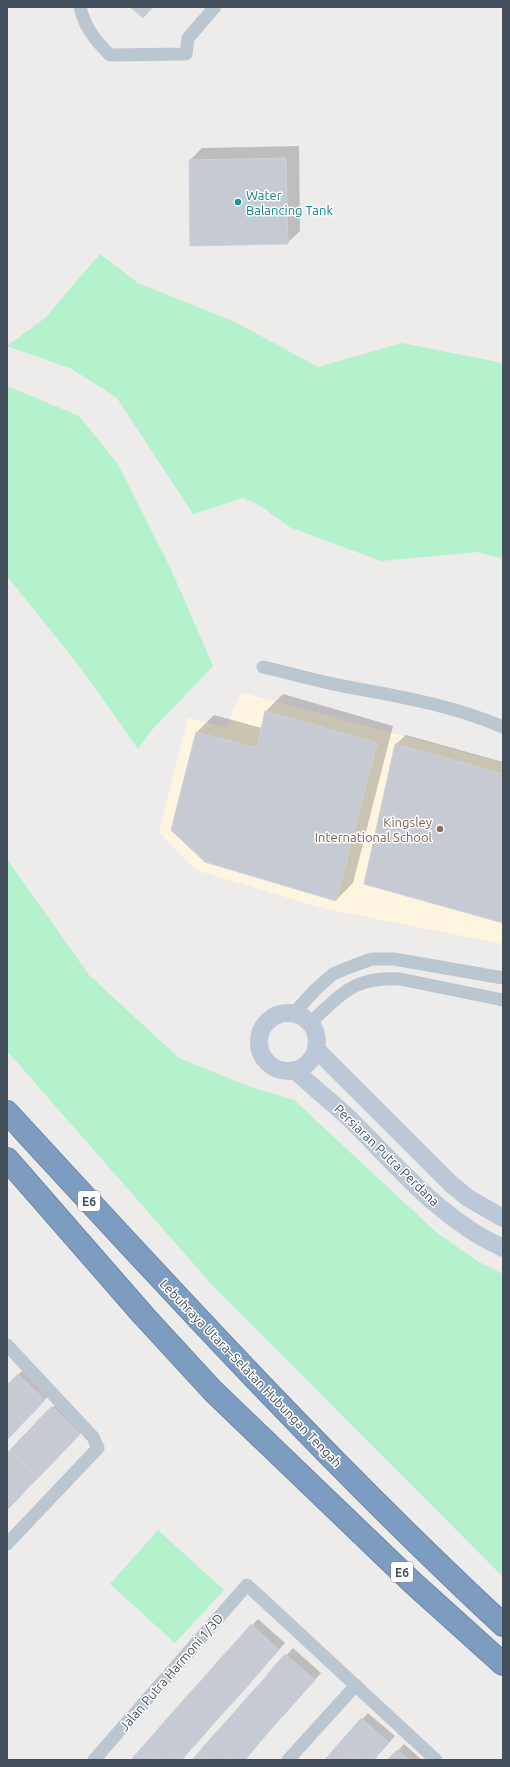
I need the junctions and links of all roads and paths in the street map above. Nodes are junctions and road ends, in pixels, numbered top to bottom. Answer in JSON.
{"nodes":[{"id":1,"x":80,"y":7,"type":"edge"},
{"id":2,"x":215,"y":7,"type":"edge"},
{"id":3,"x":263,"y":667,"type":"dead end"},
{"id":4,"x":503,"y":727,"type":"edge"},
{"id":5,"x":503,"y":978,"type":"edge"},
{"id":6,"x":503,"y":1000,"type":"edge"},
{"id":7,"x":294,"y":1013,"type":"junction"},
{"id":8,"x":310,"y":1023,"type":"junction"},
{"id":9,"x":316,"y":1049,"type":"junction"},
{"id":10,"x":295,"y":1070,"type":"junction"},
{"id":11,"x":7,"y":1112,"type":"edge"},
{"id":12,"x":7,"y":1159,"type":"edge"},
{"id":13,"x":503,"y":1218,"type":"edge"},
{"id":14,"x":503,"y":1248,"type":"edge"},
{"id":15,"x":7,"y":1345,"type":"edge"},
{"id":16,"x":7,"y":1544,"type":"edge"},
{"id":17,"x":503,"y":1625,"type":"edge"},
{"id":18,"x":503,"y":1664,"type":"edge"},
{"id":19,"x":356,"y":1685,"type":"junction"},
{"id":20,"x":94,"y":1760,"type":"edge"},
{"id":21,"x":288,"y":1760,"type":"edge"},
{"id":22,"x":436,"y":1760,"type":"edge"}],
"edges":[{"from":1,"to":2,"type":"street"},
{"from":3,"to":4,"type":"street"},
{"from":5,"to":7,"type":"street"},
{"from":6,"to":8,"type":"street"},
{"from":7,"to":8,"type":"main road"},
{"from":7,"to":10,"type":"main road"},
{"from":8,"to":9,"type":"main road"},
{"from":9,"to":10,"type":"main road"},
{"from":9,"to":13,"type":"main road","name":"Persiaran Putra Perdana"},
{"from":10,"to":14,"type":"main road","name":"Persiaran Putra Perdana"},
{"from":11,"to":17,"type":"highway","name":"Lebuhraya Utara–Selatan Hubungan Tengah","number":"E6"},
{"from":12,"to":18,"type":"highway","number":"E6"},
{"from":15,"to":16,"type":"street"},
{"from":19,"to":20,"type":"street","name":"Jalan Putra Harmoni 1/3D"},
{"from":19,"to":21,"type":"street"},
{"from":19,"to":22,"type":"street"}]}
